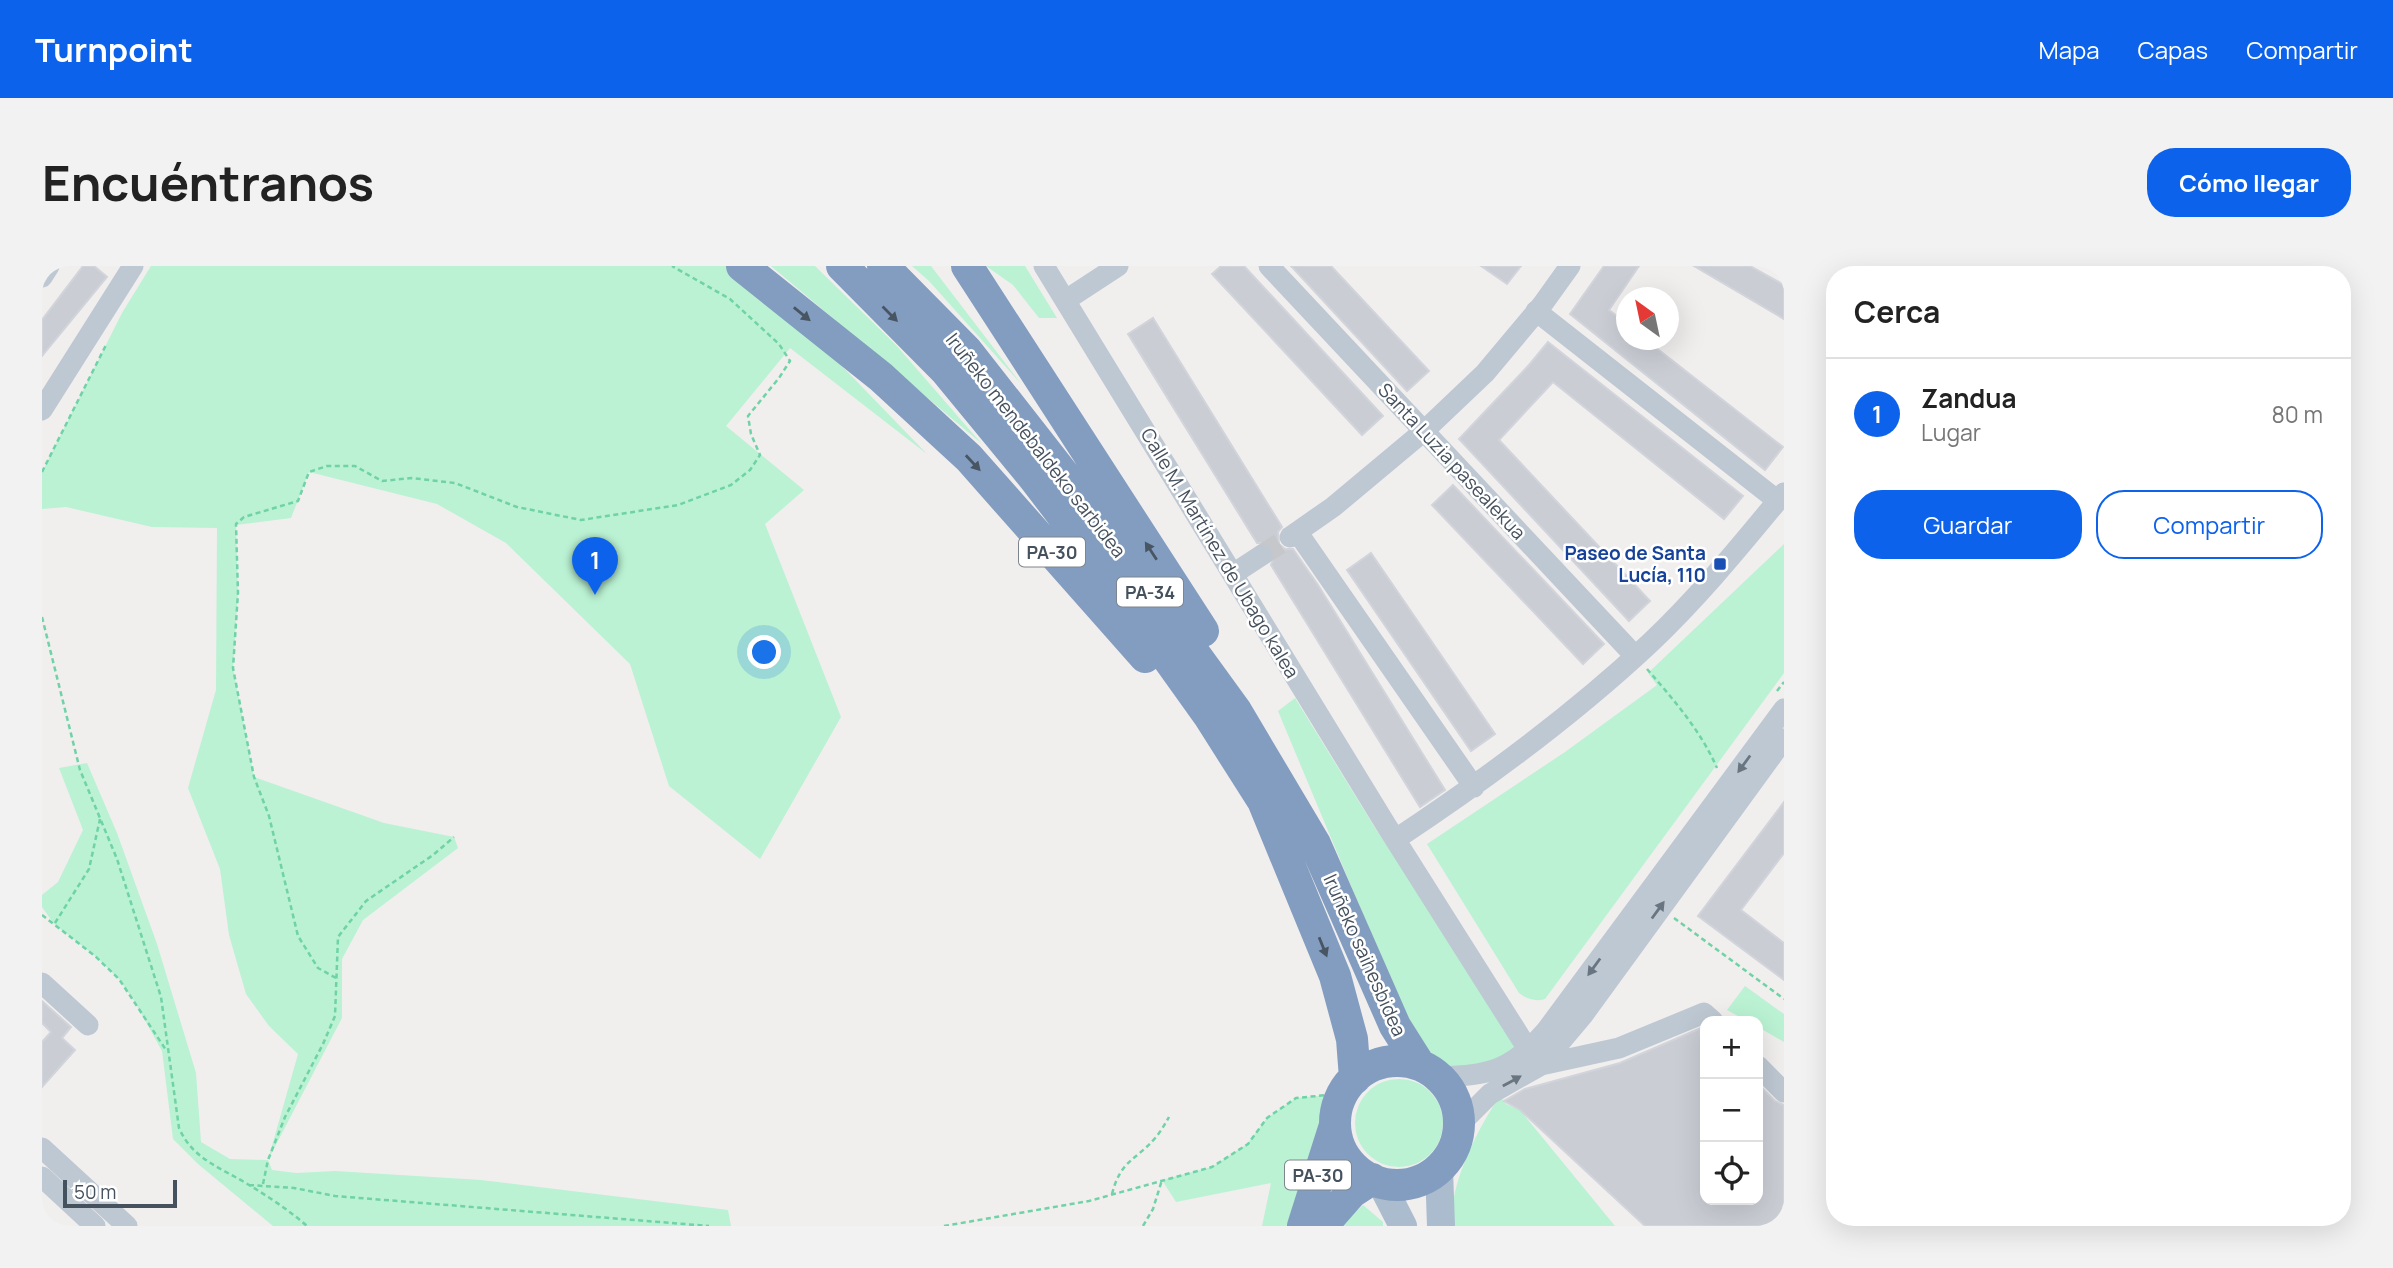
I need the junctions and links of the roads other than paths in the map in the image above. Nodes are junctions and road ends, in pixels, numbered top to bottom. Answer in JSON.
{"nodes":[{"id":1,"x":49,"y":266,"type":"edge"},
{"id":2,"x":133,"y":266,"type":"edge"},
{"id":3,"x":842,"y":266,"type":"edge"},
{"id":4,"x":883,"y":266,"type":"edge"},
{"id":5,"x":954,"y":266,"type":"edge"},
{"id":6,"x":967,"y":266,"type":"edge"},
{"id":7,"x":1044,"y":266,"type":"edge"},
{"id":8,"x":1118,"y":266,"type":"edge"},
{"id":9,"x":1269,"y":266,"type":"edge"},
{"id":10,"x":744,"y":267,"type":"edge"},
{"id":11,"x":1569,"y":267,"type":"edge"},
{"id":12,"x":42,"y":276,"type":"edge"},
{"id":13,"x":1066,"y":300,"type":"junction"},
{"id":14,"x":1536,"y":311,"type":"junction"},
{"id":15,"x":1051,"y":396,"type":"junction"},
{"id":16,"x":42,"y":410,"type":"edge"},
{"id":17,"x":1424,"y":431,"type":"junction"},
{"id":18,"x":1781,"y":497,"type":"edge"},
{"id":19,"x":1262,"y":555,"type":"tunnel mouth"},
{"id":20,"x":1233,"y":574,"type":"junction"},
{"id":21,"x":1635,"y":656,"type":"junction"},
{"id":22,"x":1784,"y":709,"type":"edge"},
{"id":23,"x":1784,"y":739,"type":"edge"},
{"id":24,"x":1474,"y":787,"type":"junction"},
{"id":25,"x":1396,"y":839,"type":"junction"},
{"id":26,"x":1315,"y":844,"type":"junction"},
{"id":27,"x":1297,"y":884,"type":"junction"},
{"id":28,"x":42,"y":983,"type":"edge"},
{"id":29,"x":1707,"y":1016,"type":"edge"},
{"id":30,"x":88,"y":1025,"type":"dead end"},
{"id":31,"x":1535,"y":1058,"type":"junction"},
{"id":32,"x":1429,"y":1071,"type":"junction"},
{"id":33,"x":1763,"y":1071,"type":"edge"},
{"id":34,"x":1349,"y":1086,"type":"junction"},
{"id":35,"x":1784,"y":1092,"type":"edge"},
{"id":36,"x":1460,"y":1124,"type":"junction"},
{"id":37,"x":1335,"y":1125,"type":"junction"},
{"id":38,"x":42,"y":1148,"type":"edge"},
{"id":39,"x":1439,"y":1168,"type":"junction"},
{"id":40,"x":42,"y":1177,"type":"edge"},
{"id":41,"x":1377,"y":1181,"type":"junction"},
{"id":42,"x":95,"y":1226,"type":"edge"},
{"id":43,"x":127,"y":1226,"type":"edge"},
{"id":44,"x":1303,"y":1226,"type":"edge"},
{"id":45,"x":1322,"y":1226,"type":"edge"},
{"id":46,"x":1403,"y":1226,"type":"edge"},
{"id":47,"x":1441,"y":1226,"type":"edge"}],
"edges":[{"from":1,"to":12,"type":"street"},
{"from":2,"to":16,"type":"street"},
{"from":3,"to":27,"type":"highway","name":"Iruñeko mendebaldeko sarbidea","number":"PA-34","one_way":true},
{"from":4,"to":26,"type":"highway","name":"Iruñeko mendebaldeko sarbidea","number":"PA-34"},
{"from":5,"to":15,"type":"highway"},
{"from":6,"to":15,"type":"highway"},
{"from":7,"to":13,"type":"street","name":"Calle M. Martínez de Ubago kalea"},
{"from":8,"to":13,"type":"street"},
{"from":9,"to":17,"type":"street","name":"Santa Luzia pasealekua"},
{"from":10,"to":27,"type":"highway","number":"PA-30","one_way":true},
{"from":11,"to":14,"type":"street"},
{"from":13,"to":20,"type":"street","name":"Calle M. Martínez de Ubago kalea"},
{"from":14,"to":17,"type":"street"},
{"from":14,"to":18,"type":"street"},
{"from":26,"to":15,"type":"highway","one_way":true},
{"from":17,"to":21,"type":"street","name":"Santa Luzia pasealekua"},
{"from":17,"to":24,"type":"street"},
{"from":18,"to":21,"type":"street"},
{"from":19,"to":20,"type":"street"},
{"from":20,"to":25,"type":"street","name":"Calle M. Martínez de Ubago kalea"},
{"from":21,"to":24,"type":"street"},
{"from":22,"to":31,"type":"street","one_way":true},
{"from":31,"to":23,"type":"street","one_way":true},
{"from":24,"to":25,"type":"street"},
{"from":25,"to":31,"type":"street","name":"Calle M. Martínez de Ubago kalea"},
{"from":26,"to":32,"type":"highway","name":"Iruñeko saihesbidea"},
{"from":27,"to":34,"type":"highway","name":"Iruñeko saihesbidea","number":"PA-30","one_way":true},
{"from":28,"to":30,"type":"street"},
{"from":29,"to":31,"type":"street"},
{"from":31,"to":32,"type":"street"},
{"from":36,"to":31,"type":"street","one_way":true},
{"from":32,"to":34,"type":"highway"},
{"from":32,"to":36,"type":"highway"},
{"from":33,"to":35,"type":"street"},
{"from":34,"to":37,"type":"highway","number":"PA-30"},
{"from":36,"to":39,"type":"highway"},
{"from":37,"to":41,"type":"highway","number":"PA-30"},
{"from":37,"to":44,"type":"highway","number":"PA-30"},
{"from":38,"to":43,"type":"street"},
{"from":39,"to":41,"type":"highway"},
{"from":39,"to":47,"type":"main road"},
{"from":40,"to":42,"type":"street"},
{"from":41,"to":45,"type":"highway","number":"PA-30"},
{"from":41,"to":46,"type":"main road"}]}
